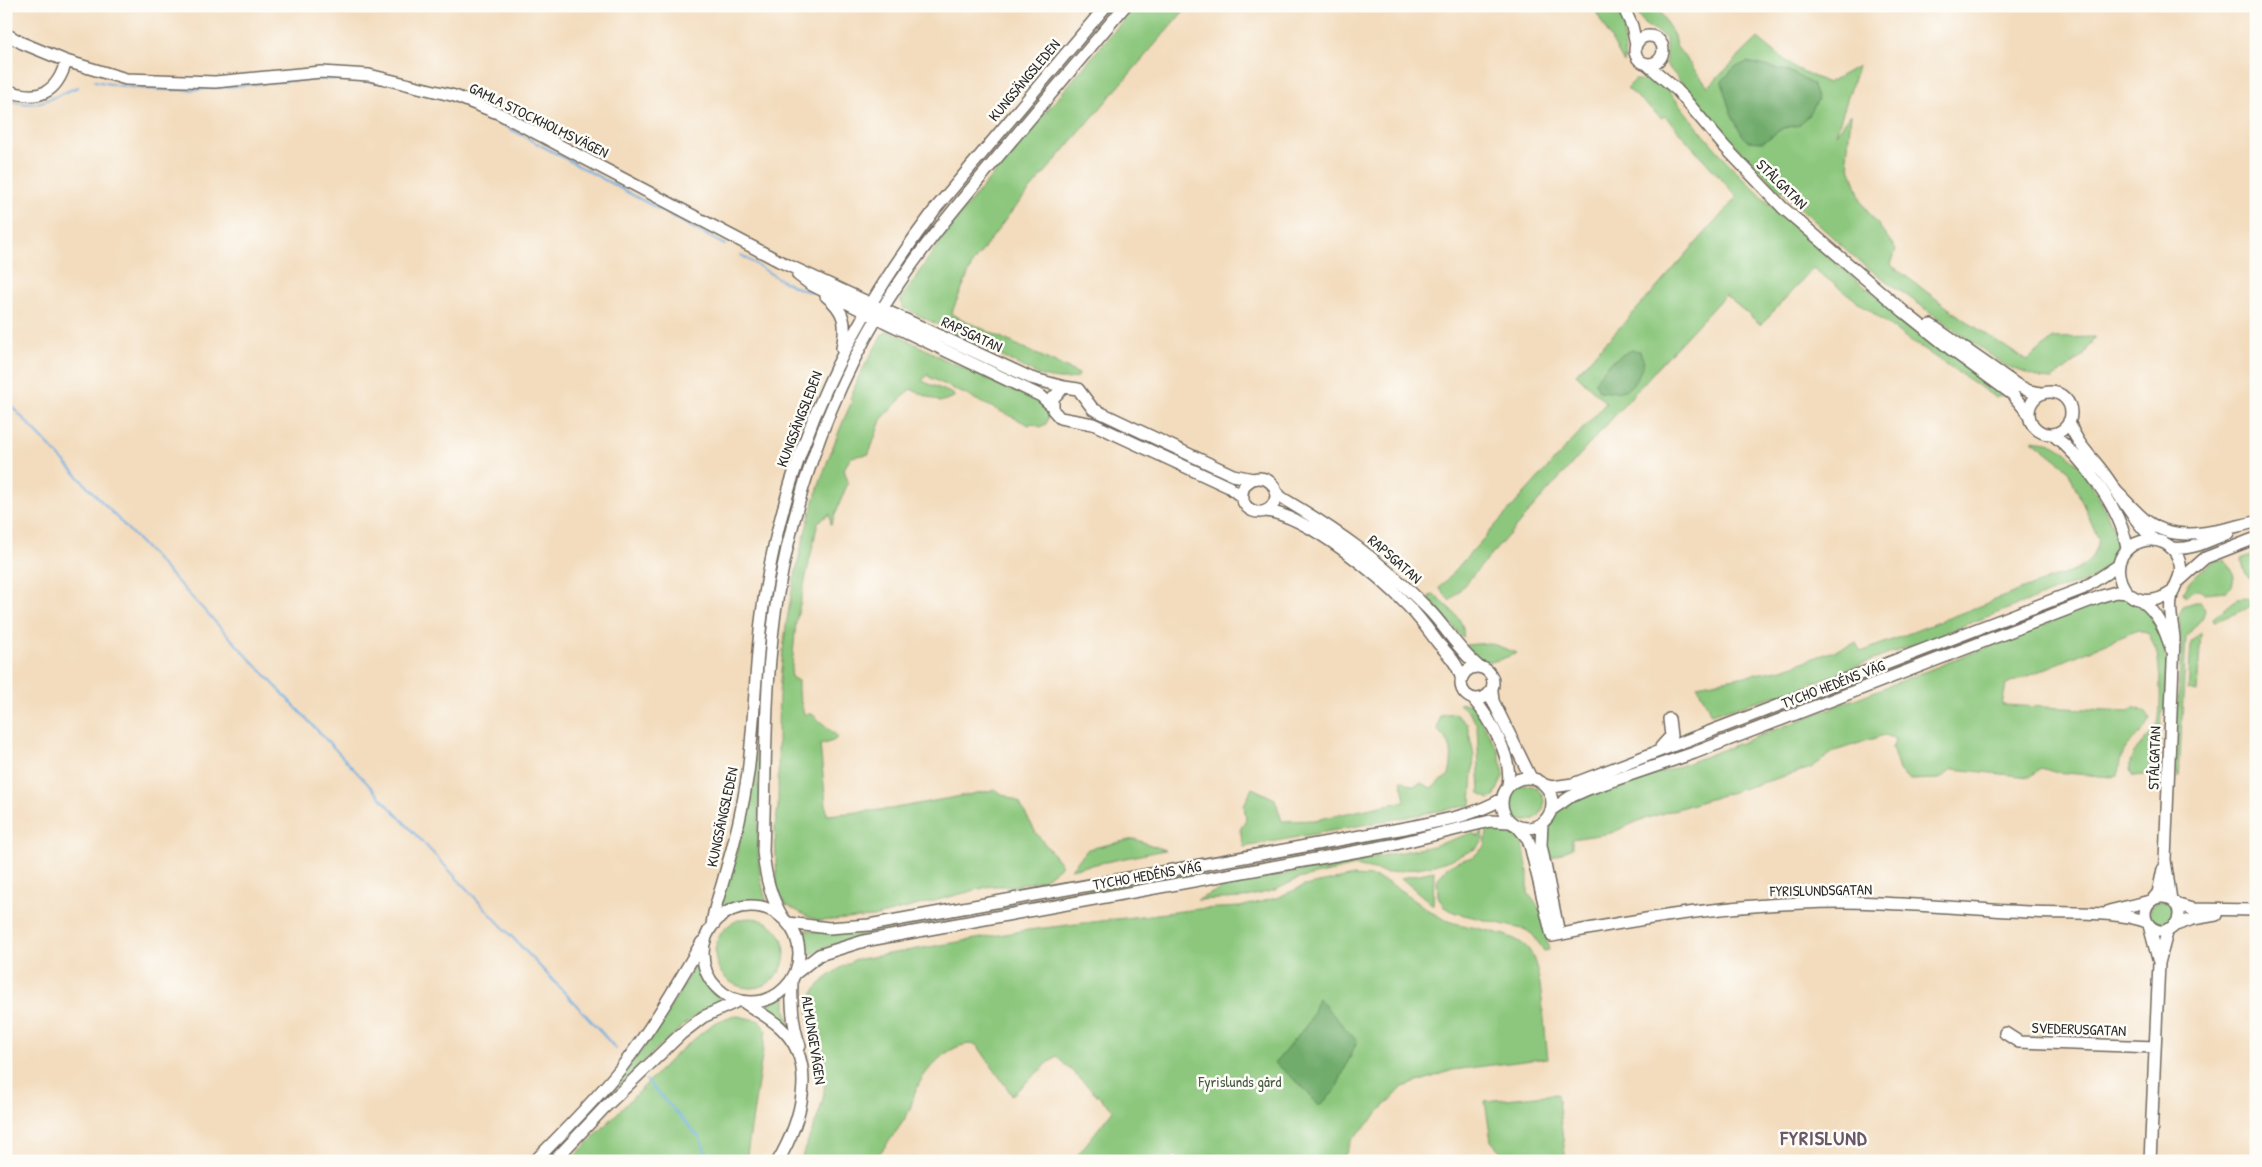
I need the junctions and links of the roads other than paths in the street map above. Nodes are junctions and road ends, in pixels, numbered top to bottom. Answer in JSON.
{"nodes":[{"id":1,"x":1106,"y":6,"type":"edge"},
{"id":2,"x":1125,"y":6,"type":"edge"},
{"id":3,"x":6,"y":34,"type":"edge"},
{"id":4,"x":1649,"y":36,"type":"junction"},
{"id":5,"x":1636,"y":44,"type":"junction"},
{"id":6,"x":1661,"y":58,"type":"junction"},
{"id":7,"x":66,"y":61,"type":"junction"},
{"id":8,"x":1648,"y":65,"type":"junction"},
{"id":9,"x":6,"y":90,"type":"edge"},
{"id":10,"x":1677,"y":90,"type":"junction"},
{"id":11,"x":779,"y":261,"type":"junction"},
{"id":12,"x":810,"y":284,"type":"junction"},
{"id":13,"x":1878,"y":289,"type":"junction"},
{"id":14,"x":868,"y":307,"type":"junction"},
{"id":15,"x":880,"y":313,"type":"junction"},
{"id":16,"x":841,"y":356,"type":"junction"},
{"id":17,"x":1064,"y":387,"type":"junction"},
{"id":18,"x":2041,"y":394,"type":"junction"},
{"id":19,"x":1085,"y":398,"type":"junction"},
{"id":20,"x":1052,"y":406,"type":"junction"},
{"id":21,"x":2028,"y":413,"type":"junction"},
{"id":22,"x":1071,"y":420,"type":"junction"},
{"id":23,"x":2070,"y":420,"type":"junction"},
{"id":24,"x":2052,"y":434,"type":"junction"},
{"id":25,"x":1253,"y":479,"type":"junction"},
{"id":26,"x":1276,"y":492,"type":"junction"},
{"id":27,"x":2117,"y":492,"type":"junction"},
{"id":28,"x":1243,"y":498,"type":"junction"},
{"id":29,"x":1266,"y":511,"type":"junction"},
{"id":30,"x":2256,"y":523,"type":"edge"},
{"id":31,"x":2256,"y":538,"type":"edge"},
{"id":32,"x":2154,"y":540,"type":"junction"},
{"id":33,"x":2171,"y":548,"type":"junction"},
{"id":34,"x":2127,"y":549,"type":"junction"},
{"id":35,"x":2119,"y":565,"type":"junction"},
{"id":36,"x":2179,"y":581,"type":"junction"},
{"id":37,"x":2172,"y":592,"type":"junction"},
{"id":38,"x":2128,"y":593,"type":"junction"},
{"id":39,"x":2142,"y":601,"type":"junction"},
{"id":40,"x":2173,"y":658,"type":"junction"},
{"id":41,"x":1478,"y":666,"type":"junction"},
{"id":42,"x":1461,"y":677,"type":"junction"},
{"id":43,"x":1492,"y":691,"type":"junction"},
{"id":44,"x":1474,"y":700,"type":"junction"},
{"id":45,"x":1692,"y":737,"type":"junction"},
{"id":46,"x":1656,"y":751,"type":"junction"},
{"id":47,"x":1531,"y":778,"type":"junction"},
{"id":48,"x":1508,"y":785,"type":"junction"},
{"id":49,"x":1545,"y":785,"type":"junction"},
{"id":50,"x":1502,"y":799,"type":"junction"},
{"id":51,"x":1551,"y":810,"type":"junction"},
{"id":52,"x":1542,"y":823,"type":"junction"},
{"id":53,"x":1513,"y":824,"type":"junction"},
{"id":54,"x":2165,"y":860,"type":"junction"},
{"id":55,"x":2152,"y":900,"type":"junction"},
{"id":56,"x":2173,"y":902,"type":"junction"},
{"id":57,"x":2256,"y":910,"type":"edge"},
{"id":58,"x":2230,"y":911,"type":"junction"},
{"id":59,"x":2092,"y":914,"type":"junction"},
{"id":60,"x":786,"y":921,"type":"junction"},
{"id":61,"x":2148,"y":924,"type":"junction"},
{"id":62,"x":2170,"y":928,"type":"junction"},
{"id":63,"x":709,"y":930,"type":"junction"},
{"id":64,"x":1555,"y":935,"type":"junction"},
{"id":65,"x":2159,"y":963,"type":"junction"},
{"id":66,"x":794,"y":977,"type":"junction"},
{"id":67,"x":742,"y":1002,"type":"junction"},
{"id":68,"x":2005,"y":1033,"type":"dead end"},
{"id":69,"x":2155,"y":1047,"type":"junction"},
{"id":70,"x":534,"y":1161,"type":"edge"},
{"id":71,"x":554,"y":1161,"type":"edge"},
{"id":72,"x":778,"y":1161,"type":"edge"},
{"id":73,"x":785,"y":1161,"type":"edge"},
{"id":74,"x":2150,"y":1161,"type":"edge"}],
"edges":[{"from":1,"to":14,"type":"main road","name":"KUNGSÄNGSLEDEN"},
{"from":2,"to":15,"type":"main road","name":"KUNGSÄNGSLEDEN"},
{"from":3,"to":7,"type":"main road","name":"GAMLA STOCKHOLMSVÄGEN"},
{"from":4,"to":5,"type":"main road"},
{"from":4,"to":5,"type":"main road"},
{"from":4,"to":6,"type":"main road"},
{"from":5,"to":8,"type":"main road"},
{"from":6,"to":8,"type":"main road"},
{"from":6,"to":10,"type":"main road","name":"STÅLGATAN"},
{"from":7,"to":9,"type":"main road"},
{"from":7,"to":11,"type":"main road","name":"GAMLA STOCKHOLMSVÄGEN"},
{"from":8,"to":10,"type":"main road","name":"STÅLGATAN"},
{"from":10,"to":13,"type":"main road","name":"STÅLGATAN"},
{"from":11,"to":12,"type":"main road","name":"GAMLA STOCKHOLMSVÄGEN"},
{"from":11,"to":14,"type":"main road","name":"GAMLA STOCKHOLMSVÄGEN"},
{"from":12,"to":14,"type":"main road","name":"GAMLA STOCKHOLMSVÄGEN"},
{"from":12,"to":16,"type":"main road"},
{"from":13,"to":18,"type":"main road","name":"STÅLGATAN"},
{"from":13,"to":21,"type":"main road","name":"STÅLGATAN"},
{"from":14,"to":15,"type":"main road","name":"RAPSGATAN"},
{"from":14,"to":16,"type":"main road","name":"KUNGSÄNGSLEDEN"},
{"from":15,"to":17,"type":"main road","name":"RAPSGATAN"},
{"from":15,"to":20,"type":"main road","name":"RAPSGATAN"},
{"from":15,"to":60,"type":"main road","name":"KUNGSÄNGSLEDEN"},
{"from":16,"to":63,"type":"main road","name":"KUNGSÄNGSLEDEN"},
{"from":17,"to":19,"type":"main road"},
{"from":17,"to":20,"type":"main road"},
{"from":18,"to":21,"type":"main road"},
{"from":18,"to":23,"type":"main road"},
{"from":19,"to":22,"type":"main road"},
{"from":19,"to":25,"type":"main road"},
{"from":20,"to":22,"type":"main road"},
{"from":21,"to":24,"type":"main road"},
{"from":22,"to":28,"type":"main road"},
{"from":23,"to":24,"type":"main road"},
{"from":23,"to":27,"type":"main road"},
{"from":24,"to":34,"type":"main road"},
{"from":25,"to":26,"type":"main road"},
{"from":25,"to":28,"type":"main road"},
{"from":26,"to":29,"type":"main road"},
{"from":26,"to":41,"type":"main road","name":"RAPSGATAN"},
{"from":27,"to":30,"type":"main road"},
{"from":27,"to":32,"type":"main road"},
{"from":28,"to":29,"type":"main road"},
{"from":29,"to":42,"type":"main road","name":"RAPSGATAN"},
{"from":30,"to":33,"type":"main road"},
{"from":31,"to":36,"type":"main road"},
{"from":32,"to":33,"type":"main road"},
{"from":32,"to":34,"type":"main road"},
{"from":33,"to":36,"type":"main road"},
{"from":34,"to":35,"type":"main road"},
{"from":35,"to":38,"type":"main road"},
{"from":35,"to":45,"type":"main road","name":"TYCHO HEDÉNS VÄG"},
{"from":36,"to":37,"type":"main road"},
{"from":37,"to":39,"type":"main road"},
{"from":37,"to":40,"type":"main road","name":"STÅLGATAN"},
{"from":38,"to":39,"type":"main road"},
{"from":38,"to":51,"type":"main road","name":"TYCHO HEDÉNS VÄG"},
{"from":39,"to":40,"type":"main road","name":"STÅLGATAN"},
{"from":40,"to":54,"type":"main road","name":"STÅLGATAN"},
{"from":41,"to":42,"type":"main road"},
{"from":41,"to":43,"type":"main road"},
{"from":42,"to":44,"type":"main road"},
{"from":43,"to":44,"type":"main road"},
{"from":43,"to":47,"type":"main road"},
{"from":44,"to":48,"type":"main road"},
{"from":45,"to":46,"type":"main road","name":"TYCHO HEDÉNS VÄG"},
{"from":45,"to":46,"type":"main road"},
{"from":46,"to":49,"type":"main road","name":"TYCHO HEDÉNS VÄG"},
{"from":47,"to":48,"type":"main road"},
{"from":47,"to":49,"type":"main road"},
{"from":48,"to":50,"type":"main road"},
{"from":49,"to":51,"type":"main road"},
{"from":50,"to":53,"type":"main road"},
{"from":50,"to":60,"type":"main road","name":"TYCHO HEDÉNS VÄG"},
{"from":51,"to":52,"type":"main road"},
{"from":52,"to":53,"type":"main road"},
{"from":52,"to":64,"type":"main road"},
{"from":53,"to":64,"type":"main road"},
{"from":53,"to":66,"type":"main road","name":"TYCHO HEDÉNS VÄG"},
{"from":54,"to":55,"type":"main road","name":"STÅLGATAN"},
{"from":54,"to":56,"type":"main road","name":"STÅLGATAN"},
{"from":55,"to":56,"type":"main road"},
{"from":55,"to":59,"type":"main road","name":"FYRISLUNDSGATAN"},
{"from":55,"to":61,"type":"main road"},
{"from":56,"to":58,"type":"main road"},
{"from":56,"to":62,"type":"main road"},
{"from":57,"to":58,"type":"main road"},
{"from":58,"to":62,"type":"main road"},
{"from":59,"to":61,"type":"main road","name":"FYRISLUNDSGATAN"},
{"from":59,"to":64,"type":"main road","name":"FYRISLUNDSGATAN"},
{"from":60,"to":63,"type":"main road"},
{"from":60,"to":66,"type":"main road"},
{"from":61,"to":62,"type":"main road"},
{"from":61,"to":65,"type":"main road"},
{"from":62,"to":65,"type":"main road"},
{"from":63,"to":67,"type":"main road"},
{"from":63,"to":70,"type":"main road"},
{"from":65,"to":69,"type":"main road"},
{"from":66,"to":67,"type":"main road"},
{"from":66,"to":73,"type":"main road","name":"ALMUNGEVÄGEN"},
{"from":67,"to":71,"type":"main road"},
{"from":67,"to":72,"type":"main road","name":"ALMUNGEVÄGEN"},
{"from":68,"to":69,"type":"main road","name":"SVEDERUSGATAN"},
{"from":69,"to":74,"type":"main road"}]}
